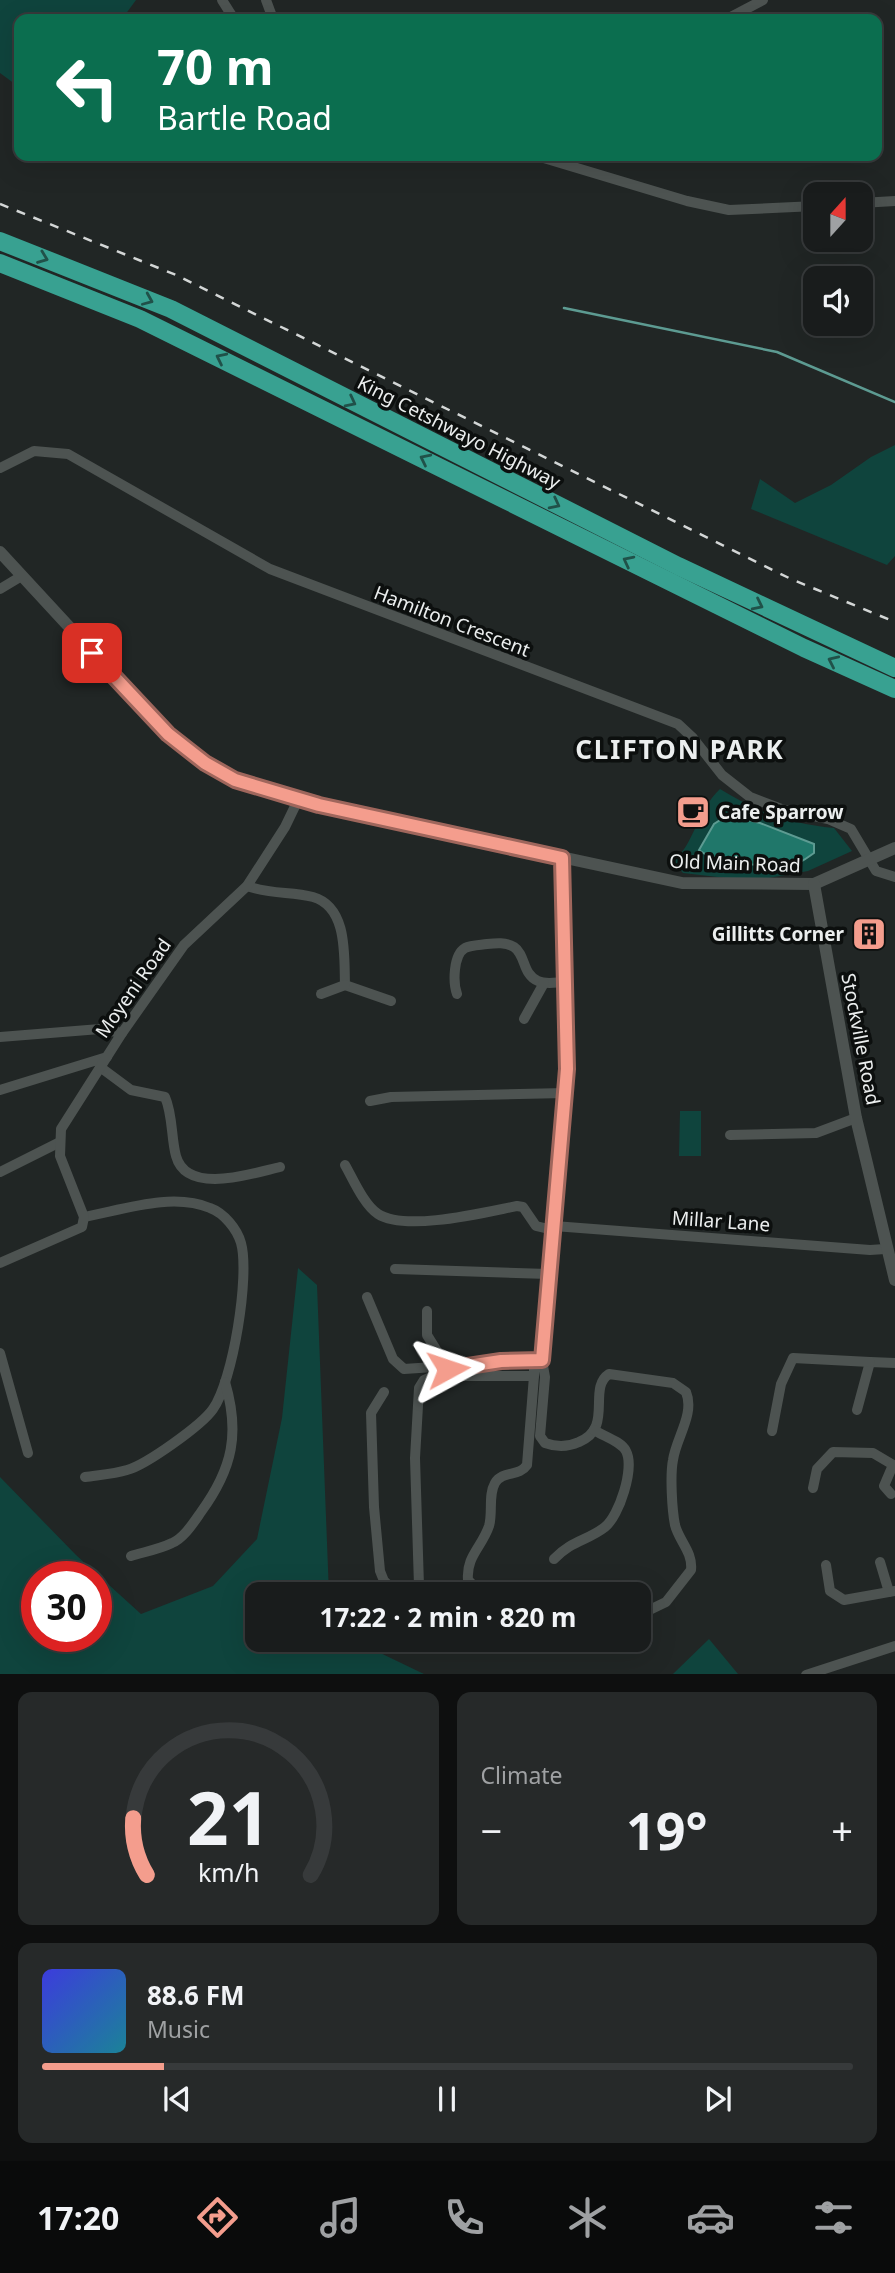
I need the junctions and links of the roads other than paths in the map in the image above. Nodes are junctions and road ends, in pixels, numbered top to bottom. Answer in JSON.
{"nodes":[{"id":1,"x":763,"y":0,"type":"edge"},
{"id":2,"x":736,"y":14,"type":"edge"},
{"id":3,"x":554,"y":161,"type":"edge"},
{"id":4,"x":895,"y":201,"type":"edge"},
{"id":5,"x":873,"y":202,"type":"edge"},
{"id":6,"x":803,"y":207,"type":"edge"},
{"id":7,"x":0,"y":242,"type":"edge"},
{"id":8,"x":0,"y":263,"type":"edge"},
{"id":9,"x":0,"y":468,"type":"edge"},
{"id":10,"x":0,"y":552,"type":"edge"},
{"id":11,"x":20,"y":577,"type":"junction"},
{"id":12,"x":0,"y":589,"type":"edge"},
{"id":13,"x":895,"y":668,"type":"edge"},
{"id":14,"x":890,"y":688,"type":"edge"},
{"id":15,"x":298,"y":800,"type":"junction"},
{"id":16,"x":895,"y":848,"type":"edge"},
{"id":17,"x":562,"y":858,"type":"junction"},
{"id":18,"x":870,"y":861,"type":"junction"},
{"id":19,"x":895,"y":877,"type":"edge"},
{"id":20,"x":814,"y":884,"type":"junction"},
{"id":21,"x":247,"y":886,"type":"junction"},
{"id":22,"x":565,"y":982,"type":"junction"},
{"id":23,"x":544,"y":984,"type":"junction"},
{"id":24,"x":345,"y":985,"type":"junction"},
{"id":25,"x":321,"y":994,"type":"dead end"},
{"id":26,"x":457,"y":994,"type":"dead end"},
{"id":27,"x":391,"y":1001,"type":"dead end"},
{"id":28,"x":524,"y":1019,"type":"dead end"},
{"id":29,"x":122,"y":1033,"type":"junction"},
{"id":30,"x":0,"y":1037,"type":"edge"},
{"id":31,"x":107,"y":1056,"type":"junction"},
{"id":32,"x":100,"y":1068,"type":"junction"},
{"id":33,"x":0,"y":1090,"type":"edge"},
{"id":34,"x":565,"y":1093,"type":"junction"},
{"id":35,"x":370,"y":1101,"type":"dead end"},
{"id":36,"x":856,"y":1118,"type":"junction"},
{"id":37,"x":730,"y":1135,"type":"dead end"},
{"id":38,"x":58,"y":1143,"type":"junction"},
{"id":39,"x":345,"y":1164,"type":"dead end"},
{"id":40,"x":280,"y":1167,"type":"dead end"},
{"id":41,"x":0,"y":1172,"type":"edge"},
{"id":42,"x":84,"y":1217,"type":"junction"},
{"id":43,"x":553,"y":1228,"type":"junction"},
{"id":44,"x":885,"y":1249,"type":"junction"},
{"id":45,"x":0,"y":1263,"type":"edge"},
{"id":46,"x":395,"y":1269,"type":"dead end"},
{"id":47,"x":548,"y":1274,"type":"junction"},
{"id":48,"x":895,"y":1280,"type":"edge"},
{"id":49,"x":367,"y":1297,"type":"dead end"},
{"id":50,"x":427,"y":1311,"type":"dead end"},
{"id":51,"x":0,"y":1353,"type":"edge"},
{"id":52,"x":538,"y":1360,"type":"junction"},
{"id":53,"x":870,"y":1362,"type":"junction"},
{"id":54,"x":895,"y":1363,"type":"edge"},
{"id":55,"x":448,"y":1369,"type":"junction"},
{"id":56,"x":534,"y":1376,"type":"junction"},
{"id":57,"x":225,"y":1382,"type":"junction"},
{"id":58,"x":384,"y":1392,"type":"dead end"},
{"id":59,"x":857,"y":1410,"type":"dead end"},
{"id":60,"x":594,"y":1430,"type":"junction"},
{"id":61,"x":772,"y":1431,"type":"dead end"},
{"id":62,"x":28,"y":1453,"type":"dead end"},
{"id":63,"x":894,"y":1465,"type":"edge"},
{"id":64,"x":85,"y":1476,"type":"dead end"},
{"id":65,"x":813,"y":1488,"type":"dead end"},
{"id":66,"x":891,"y":1494,"type":"dead end"},
{"id":67,"x":131,"y":1556,"type":"dead end"},
{"id":68,"x":554,"y":1559,"type":"dead end"},
{"id":69,"x":880,"y":1562,"type":"dead end"},
{"id":70,"x":826,"y":1565,"type":"dead end"},
{"id":71,"x":387,"y":1582,"type":"edge"},
{"id":72,"x":419,"y":1582,"type":"edge"},
{"id":73,"x":470,"y":1582,"type":"edge"},
{"id":74,"x":892,"y":1592,"type":"edge"},
{"id":75,"x":651,"y":1609,"type":"edge"},
{"id":76,"x":895,"y":1646,"type":"edge"},
{"id":77,"x":809,"y":1674,"type":"edge"}],
"edges":[{"from":1,"to":2,"type":"street"},
{"from":3,"to":6,"type":"street"},
{"from":4,"to":5,"type":"street"},
{"from":7,"to":13,"type":"highway","name":"King Cetshwayo Highway","one_way":true},
{"from":14,"to":8,"type":"highway","name":"King Cetshwayo Highway","one_way":true},
{"from":9,"to":18,"type":"street","name":"Hamilton Crescent"},
{"from":10,"to":11,"type":"street","name":"Old Main Road"},
{"from":11,"to":12,"type":"street"},
{"from":11,"to":15,"type":"street","name":"Old Main Road"},
{"from":15,"to":17,"type":"street","name":"Old Main Road"},
{"from":15,"to":21,"type":"street","name":"Moyeni Road"},
{"from":16,"to":18,"type":"street","name":"Old Main Road"},
{"from":17,"to":20,"type":"street","name":"Old Main Road"},
{"from":17,"to":22,"type":"street"},
{"from":18,"to":19,"type":"street"},
{"from":18,"to":20,"type":"street","name":"Old Main Road"},
{"from":20,"to":36,"type":"street","name":"Stockville Road"},
{"from":21,"to":24,"type":"street"},
{"from":21,"to":29,"type":"street","name":"Moyeni Road"},
{"from":22,"to":23,"type":"street"},
{"from":22,"to":34,"type":"street"},
{"from":23,"to":26,"type":"street"},
{"from":23,"to":28,"type":"street"},
{"from":24,"to":25,"type":"street"},
{"from":24,"to":27,"type":"street"},
{"from":29,"to":30,"type":"street"},
{"from":29,"to":31,"type":"street","name":"Moyeni Road"},
{"from":31,"to":32,"type":"street","name":"Moyeni Road"},
{"from":31,"to":33,"type":"street"},
{"from":32,"to":38,"type":"street","name":"Moyeni Road"},
{"from":32,"to":40,"type":"street"},
{"from":34,"to":35,"type":"street"},
{"from":34,"to":43,"type":"street"},
{"from":36,"to":37,"type":"street"},
{"from":36,"to":44,"type":"street","name":"Stockville Road"},
{"from":38,"to":41,"type":"street"},
{"from":38,"to":42,"type":"street"},
{"from":39,"to":43,"type":"street"},
{"from":42,"to":45,"type":"street"},
{"from":42,"to":57,"type":"street"},
{"from":43,"to":44,"type":"street","name":"Millar Lane"},
{"from":43,"to":47,"type":"street"},
{"from":44,"to":48,"type":"street","name":"Stockville Road"},
{"from":46,"to":47,"type":"street"},
{"from":47,"to":52,"type":"street"},
{"from":49,"to":55,"type":"street"},
{"from":50,"to":55,"type":"street"},
{"from":51,"to":62,"type":"street"},
{"from":52,"to":55,"type":"street"},
{"from":52,"to":56,"type":"street"},
{"from":52,"to":60,"type":"street"},
{"from":53,"to":54,"type":"street"},
{"from":53,"to":59,"type":"street"},
{"from":53,"to":61,"type":"street"},
{"from":56,"to":72,"type":"street"},
{"from":56,"to":73,"type":"street"},
{"from":57,"to":64,"type":"street"},
{"from":57,"to":67,"type":"street"},
{"from":58,"to":71,"type":"street"},
{"from":60,"to":68,"type":"street"},
{"from":60,"to":75,"type":"street"},
{"from":63,"to":65,"type":"street"},
{"from":63,"to":66,"type":"street"},
{"from":69,"to":74,"type":"street"},
{"from":70,"to":74,"type":"street"},
{"from":76,"to":77,"type":"street"}]}
